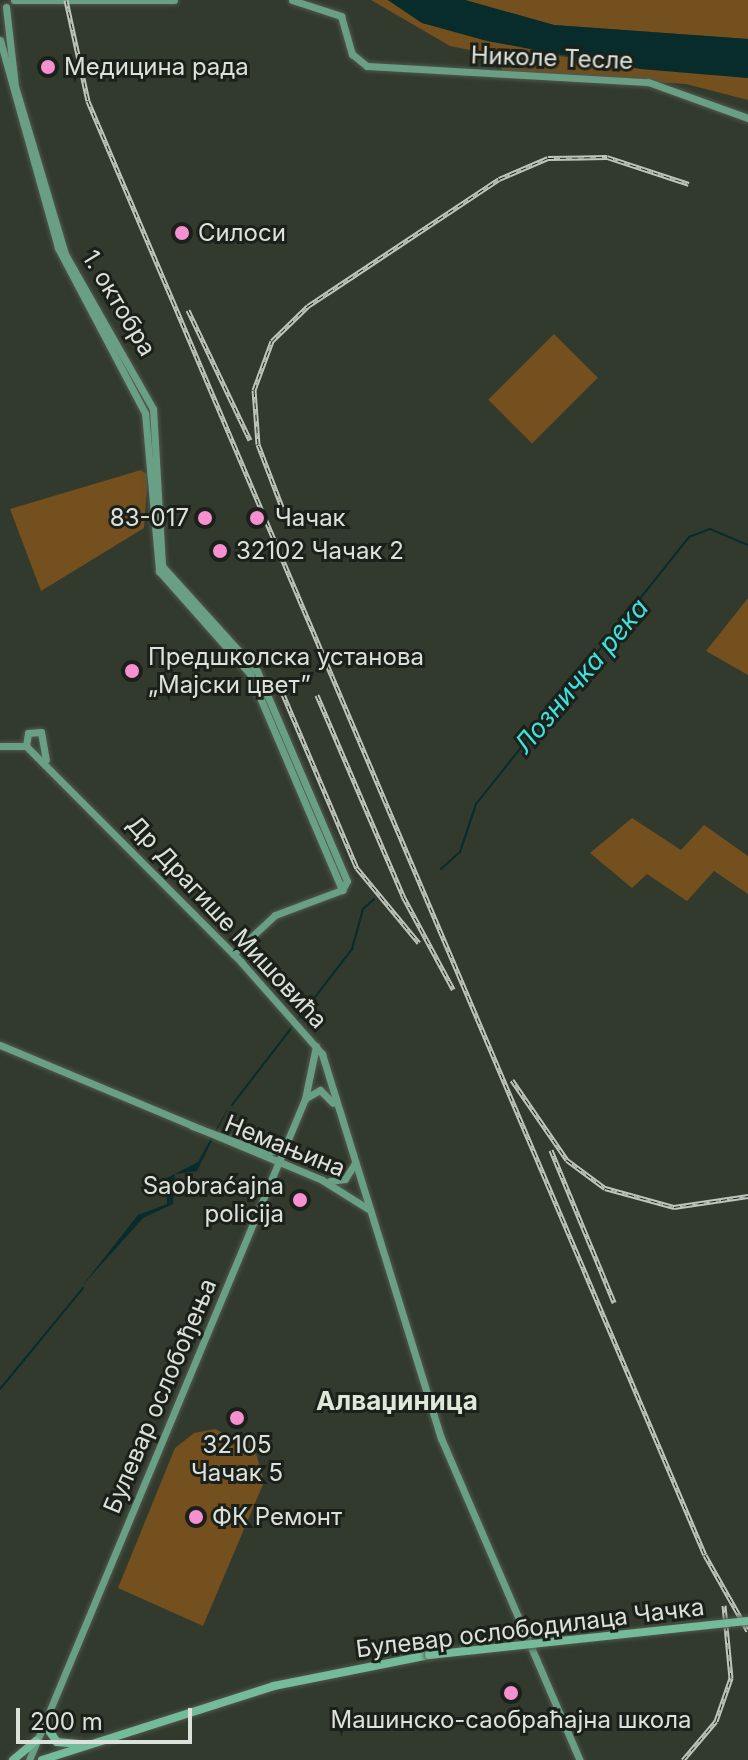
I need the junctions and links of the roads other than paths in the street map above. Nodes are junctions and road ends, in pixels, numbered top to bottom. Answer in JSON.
{"nodes":[{"id":1,"x":174,"y":0,"type":"edge"},
{"id":2,"x":292,"y":0,"type":"edge"},
{"id":3,"x":8,"y":3,"type":"edge"},
{"id":4,"x":0,"y":40,"type":"edge"},
{"id":5,"x":748,"y":118,"type":"edge"},
{"id":6,"x":154,"y":530,"type":"junction"},
{"id":7,"x":0,"y":746,"type":"edge"},
{"id":8,"x":45,"y":747,"type":"junction"},
{"id":9,"x":29,"y":749,"type":"junction"},
{"id":10,"x":46,"y":760,"type":"junction"},
{"id":11,"x":233,"y":954,"type":"junction"},
{"id":12,"x":315,"y":1044,"type":"junction"},
{"id":13,"x":0,"y":1045,"type":"edge"},
{"id":14,"x":305,"y":1099,"type":"junction"},
{"id":15,"x":336,"y":1108,"type":"junction"},
{"id":16,"x":179,"y":1123,"type":"junction"},
{"id":17,"x":284,"y":1146,"type":"junction"},
{"id":18,"x":261,"y":1159,"type":"junction"},
{"id":19,"x":355,"y":1161,"type":"junction"},
{"id":20,"x":277,"y":1163,"type":"junction"},
{"id":21,"x":296,"y":1170,"type":"junction"},
{"id":22,"x":322,"y":1180,"type":"junction"},
{"id":23,"x":270,"y":1183,"type":"junction"},
{"id":24,"x":371,"y":1211,"type":"junction"},
{"id":25,"x":748,"y":1621,"type":"edge"},
{"id":26,"x":43,"y":1722,"type":"junction"},
{"id":27,"x":36,"y":1741,"type":"junction"},
{"id":28,"x":92,"y":1745,"type":"junction"},
{"id":29,"x":46,"y":1759,"type":"edge"},
{"id":30,"x":13,"y":1760,"type":"edge"},
{"id":31,"x":29,"y":1760,"type":"edge"},
{"id":32,"x":580,"y":1760,"type":"edge"}],
"edges":[{"from":1,"to":3,"type":"main road"},
{"from":2,"to":5,"type":"main road","name":"Николе Тесле"},
{"from":3,"to":6,"type":"main road","name":"1. октобра"},
{"from":4,"to":6,"type":"main road","name":"1. октобра"},
{"from":6,"to":11,"type":"main road"},
{"from":7,"to":9,"type":"main road"},
{"from":8,"to":9,"type":"main road"},
{"from":8,"to":9,"type":"main road"},
{"from":8,"to":10,"type":"main road"},
{"from":9,"to":10,"type":"main road","name":"Др Драгише Мишовића"},
{"from":10,"to":11,"type":"main road","name":"Др Драгише Мишовића"},
{"from":11,"to":12,"type":"main road","name":"Др Драгише Мишовића"},
{"from":12,"to":14,"type":"main road","name":"Булевар ослобођења"},
{"from":12,"to":15,"type":"main road","name":"Др Драгише Мишовића"},
{"from":13,"to":16,"type":"main road","name":"Немањина"},
{"from":14,"to":15,"type":"main road"},
{"from":14,"to":17,"type":"main road","name":"Булевар ослобођења"},
{"from":15,"to":19,"type":"main road","name":"Др Драгише Мишовића"},
{"from":16,"to":17,"type":"main road","name":"Немањина"},
{"from":16,"to":18,"type":"main road","name":"Немањина"},
{"from":17,"to":20,"type":"main road","name":"Булевар ослобођења"},
{"from":17,"to":21,"type":"main road"},
{"from":18,"to":20,"type":"main road","name":"Немањина"},
{"from":18,"to":23,"type":"main road"},
{"from":19,"to":22,"type":"main road"},
{"from":19,"to":24,"type":"main road","name":"Др Драгише Мишовића"},
{"from":20,"to":21,"type":"main road","name":"Немањина"},
{"from":20,"to":23,"type":"main road","name":"Булевар ослобођења"},
{"from":21,"to":22,"type":"main road","name":"Немањина"},
{"from":21,"to":23,"type":"main road"},
{"from":22,"to":24,"type":"main road","name":"Немањина"},
{"from":23,"to":26,"type":"main road","name":"Булевар ослобођења"},
{"from":24,"to":32,"type":"main road","name":"Др Драгише Мишовића"},
{"from":25,"to":28,"type":"main road","name":"Булевар ослободилаца Чачка","bridge":true},
{"from":26,"to":27,"type":"main road","name":"Булевар ослобођења"},
{"from":26,"to":28,"type":"main road"},
{"from":27,"to":30,"type":"main road"},
{"from":27,"to":31,"type":"main road","name":"Булевар ослобођења"},
{"from":28,"to":29,"type":"main road","name":"Булевар ослободилаца Чачка"}]}
